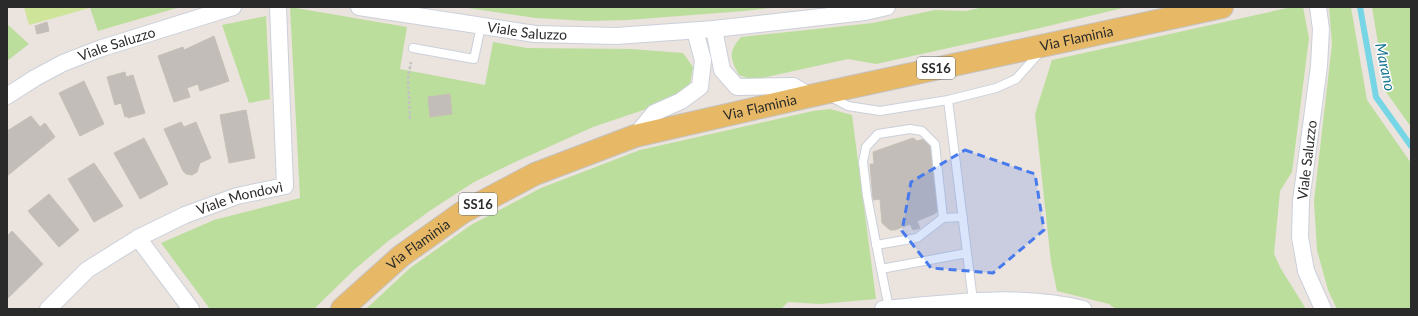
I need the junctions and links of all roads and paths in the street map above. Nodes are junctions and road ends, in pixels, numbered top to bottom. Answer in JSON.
{"nodes":[{"id":1,"x":234,"y":7,"type":"edge"},
{"id":2,"x":278,"y":7,"type":"edge"},
{"id":3,"x":360,"y":7,"type":"edge"},
{"id":4,"x":887,"y":7,"type":"edge"},
{"id":5,"x":1222,"y":7,"type":"edge"},
{"id":6,"x":1318,"y":7,"type":"edge"},
{"id":7,"x":481,"y":26,"type":"junction"},
{"id":8,"x":714,"y":29,"type":"junction"},
{"id":9,"x":696,"y":31,"type":"junction"},
{"id":10,"x":1048,"y":44,"type":"junction"},
{"id":11,"x":413,"y":48,"type":"joint"},
{"id":12,"x":817,"y":94,"type":"junction"},
{"id":13,"x":7,"y":96,"type":"edge"},
{"id":14,"x":948,"y":100,"type":"junction"},
{"id":15,"x":410,"y":119,"type":"dead end"},
{"id":16,"x":635,"y":136,"type":"junction"},
{"id":17,"x":964,"y":170,"type":"dead end"},
{"id":18,"x":958,"y":176,"type":"junction"},
{"id":19,"x":964,"y":212,"type":"junction"},
{"id":20,"x":943,"y":218,"type":"junction"},
{"id":21,"x":138,"y":238,"type":"junction"},
{"id":22,"x":876,"y":246,"type":"junction"},
{"id":23,"x":968,"y":248,"type":"junction"},
{"id":24,"x":881,"y":269,"type":"junction"},
{"id":25,"x":973,"y":301,"type":"junction"},
{"id":26,"x":48,"y":309,"type":"edge"},
{"id":27,"x":191,"y":309,"type":"edge"},
{"id":28,"x":342,"y":309,"type":"edge"},
{"id":29,"x":891,"y":309,"type":"edge"},
{"id":30,"x":1083,"y":309,"type":"edge"},
{"id":31,"x":1323,"y":309,"type":"edge"}],
"edges":[{"from":1,"to":13,"type":"street","name":"Viale Saluzzo"},
{"from":2,"to":21,"type":"street","name":"Viale Mondovì"},
{"from":3,"to":7,"type":"street","name":"Viale Saluzzo"},
{"from":4,"to":8,"type":"street","name":"Viale Saluzzo"},
{"from":5,"to":10,"type":"main road","name":"Via Flaminia","number":"SS16"},
{"from":6,"to":31,"type":"street","name":"Viale Saluzzo"},
{"from":7,"to":9,"type":"street","name":"Viale Saluzzo"},
{"from":7,"to":11,"type":"lane"},
{"from":8,"to":9,"type":"street","name":"Viale Saluzzo"},
{"from":8,"to":12,"type":"street"},
{"from":9,"to":16,"type":"street"},
{"from":10,"to":12,"type":"main road","name":"Via Flaminia","number":"SS16"},
{"from":10,"to":14,"type":"lane"},
{"from":11,"to":15,"type":"path"},
{"from":12,"to":14,"type":"lane"},
{"from":12,"to":16,"type":"main road","name":"Via Flaminia","number":"SS16"},
{"from":14,"to":18,"type":"lane"},
{"from":16,"to":28,"type":"main road","name":"Via Flaminia","number":"SS16"},
{"from":17,"to":18,"type":"lane"},
{"from":18,"to":19,"type":"lane"},
{"from":19,"to":20,"type":"lane"},
{"from":19,"to":23,"type":"lane"},
{"from":20,"to":22,"type":"lane"},
{"from":20,"to":22,"type":"lane"},
{"from":21,"to":26,"type":"street","name":"Viale Mondovì"},
{"from":21,"to":27,"type":"street"},
{"from":22,"to":24,"type":"lane"},
{"from":23,"to":24,"type":"lane"},
{"from":23,"to":25,"type":"lane"},
{"from":24,"to":29,"type":"lane"},
{"from":25,"to":29,"type":"street"},
{"from":25,"to":30,"type":"street"}]}
